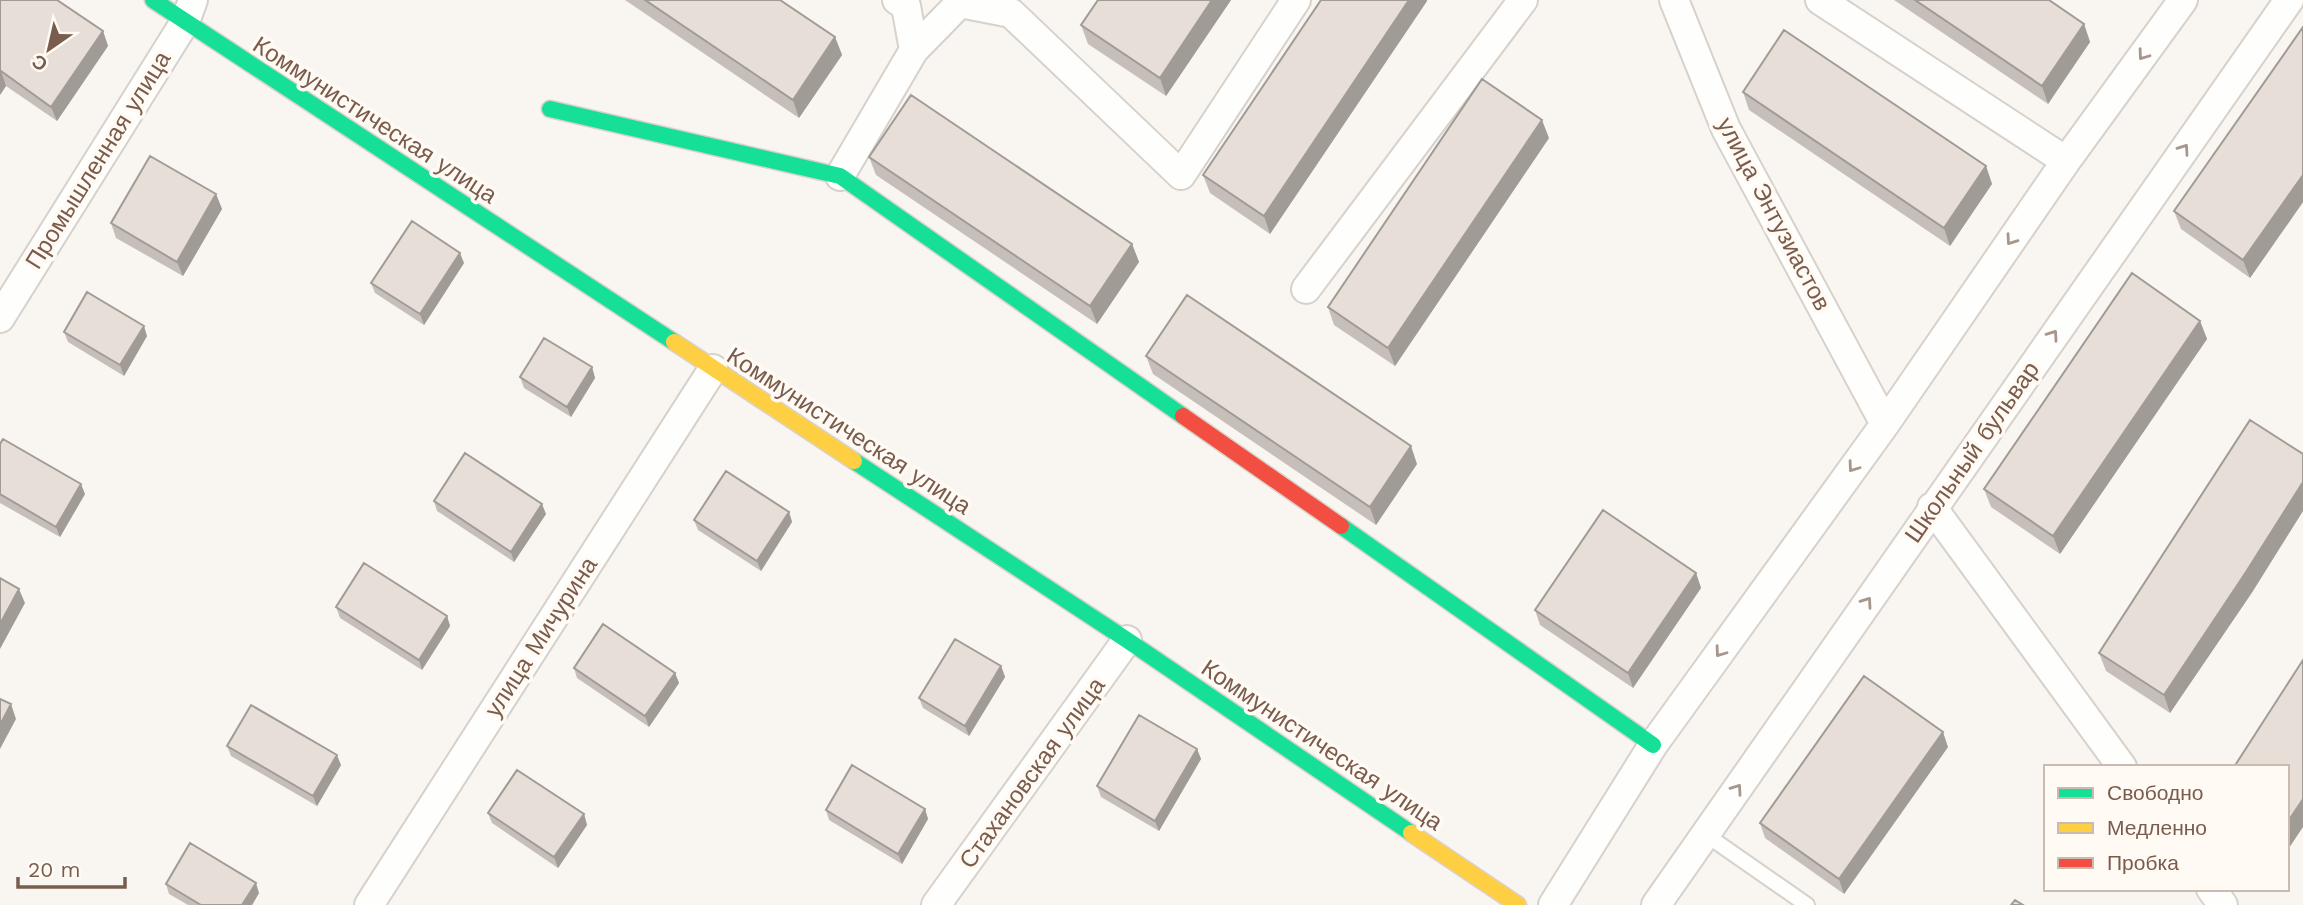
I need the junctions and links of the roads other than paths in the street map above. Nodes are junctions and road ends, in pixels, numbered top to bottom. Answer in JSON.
{"nodes":[{"id":1,"x":153,"y":0,"type":"edge"},
{"id":2,"x":897,"y":0,"type":"edge"},
{"id":3,"x":1296,"y":0,"type":"edge"},
{"id":4,"x":1523,"y":0,"type":"edge"},
{"id":5,"x":1674,"y":0,"type":"edge"},
{"id":6,"x":1820,"y":0,"type":"edge"},
{"id":7,"x":2183,"y":0,"type":"edge"},
{"id":8,"x":2290,"y":0,"type":"edge"},
{"id":9,"x":1014,"y":7,"type":"edge"},
{"id":10,"x":189,"y":11,"type":"edge"},
{"id":11,"x":914,"y":50,"type":"junction"},
{"id":12,"x":550,"y":109,"type":"dead end"},
{"id":13,"x":2066,"y":160,"type":"junction"},
{"id":14,"x":840,"y":176,"type":"junction"},
{"id":15,"x":1306,"y":289,"type":"dead end"},
{"id":16,"x":0,"y":317,"type":"edge"},
{"id":17,"x":713,"y":369,"type":"junction"},
{"id":18,"x":1885,"y":424,"type":"junction"},
{"id":19,"x":1932,"y":508,"type":"junction"},
{"id":20,"x":1128,"y":640,"type":"junction"},
{"id":21,"x":1653,"y":745,"type":"junction"},
{"id":22,"x":2121,"y":765,"type":"edge"},
{"id":23,"x":1705,"y":834,"type":"junction"},
{"id":24,"x":369,"y":905,"type":"edge"},
{"id":25,"x":936,"y":905,"type":"edge"},
{"id":26,"x":1518,"y":905,"type":"edge"},
{"id":27,"x":1552,"y":905,"type":"edge"},
{"id":28,"x":1656,"y":905,"type":"edge"},
{"id":29,"x":1807,"y":905,"type":"edge"}],
"edges":[{"from":1,"to":10,"type":"street","name":"Коммунистическая улица"},
{"from":2,"to":11,"type":"street"},
{"from":3,"to":9,"type":"street"},
{"from":4,"to":15,"type":"street"},
{"from":5,"to":18,"type":"street","name":"улица Энтузиастов"},
{"from":6,"to":13,"type":"street"},
{"from":7,"to":13,"type":"street","one_way":true},
{"from":19,"to":8,"type":"street","name":"Школьный бульвар","one_way":true},
{"from":9,"to":11,"type":"street"},
{"from":10,"to":16,"type":"street","name":"Промышленная улица"},
{"from":10,"to":17,"type":"street","name":"Коммунистическая улица"},
{"from":11,"to":14,"type":"street"},
{"from":12,"to":14,"type":"street"},
{"from":13,"to":18,"type":"street","one_way":true},
{"from":14,"to":21,"type":"street"},
{"from":17,"to":20,"type":"street","name":"Коммунистическая улица"},
{"from":17,"to":24,"type":"street","name":"улица Мичурина"},
{"from":18,"to":21,"type":"street","one_way":true},
{"from":19,"to":22,"type":"street"},
{"from":23,"to":19,"type":"street","name":"Школьный бульвар","one_way":true},
{"from":20,"to":25,"type":"street","name":"Стахановская улица"},
{"from":20,"to":26,"type":"street","name":"Коммунистическая улица"},
{"from":21,"to":27,"type":"street"},
{"from":23,"to":28,"type":"street","name":"Школьный бульвар"},
{"from":23,"to":29,"type":"lane"}]}
